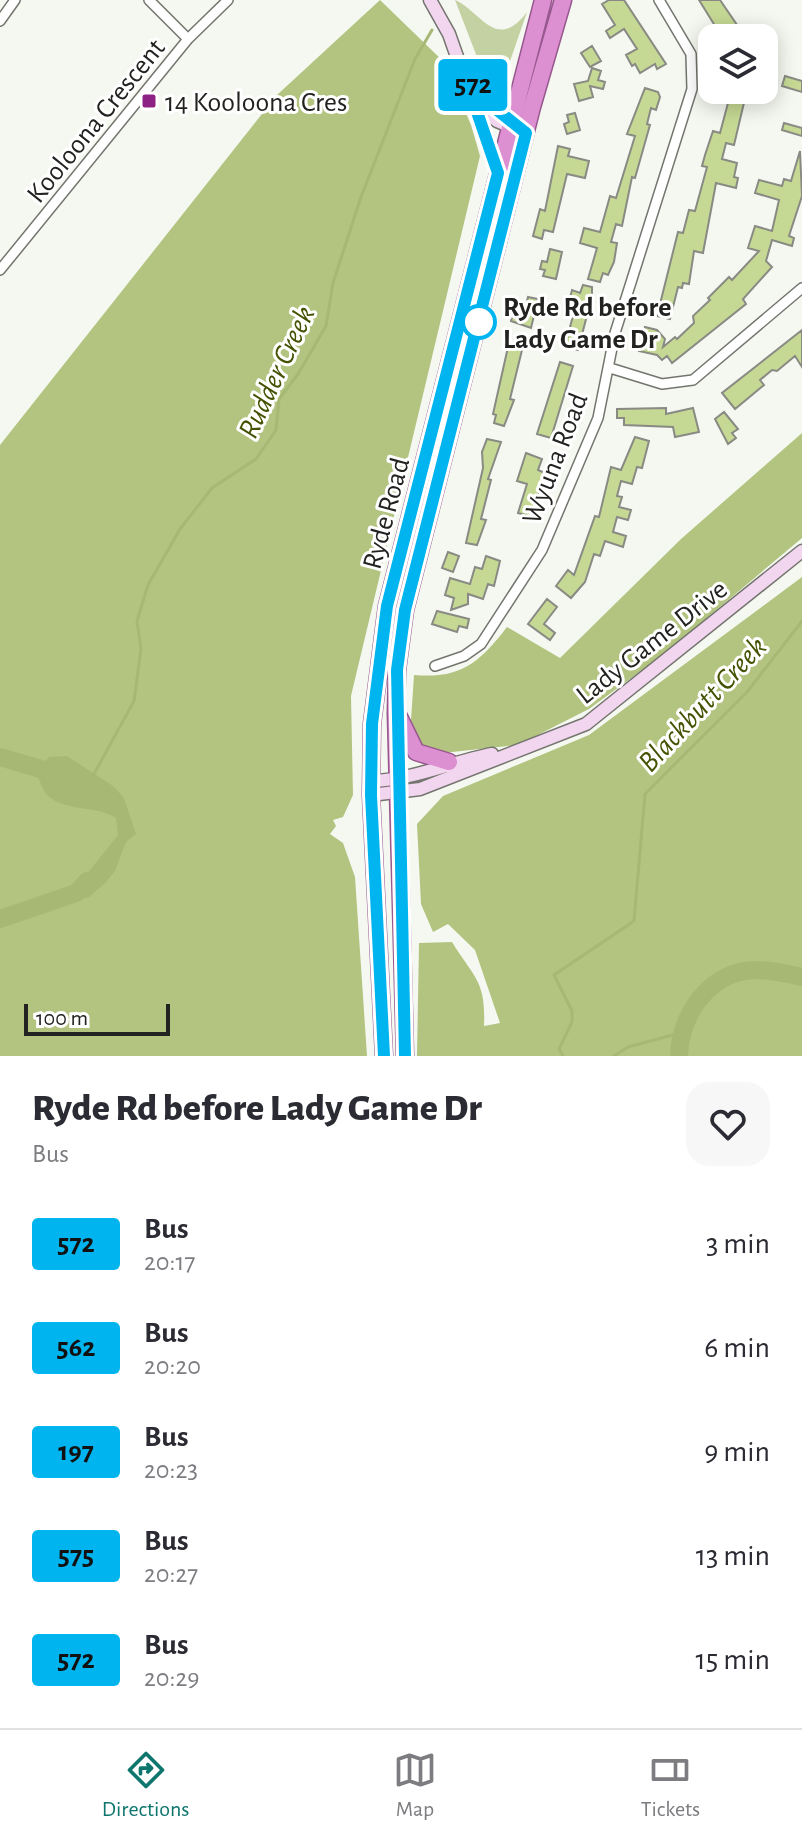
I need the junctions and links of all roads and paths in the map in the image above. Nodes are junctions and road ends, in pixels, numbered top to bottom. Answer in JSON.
{"nodes":[{"id":1,"x":15,"y":0,"type":"edge"},
{"id":2,"x":149,"y":0,"type":"edge"},
{"id":3,"x":228,"y":0,"type":"edge"},
{"id":4,"x":430,"y":0,"type":"edge"},
{"id":5,"x":543,"y":0,"type":"edge"},
{"id":6,"x":563,"y":0,"type":"edge"},
{"id":7,"x":659,"y":0,"type":"edge"},
{"id":8,"x":0,"y":21,"type":"edge"},
{"id":9,"x":188,"y":39,"type":"junction"},
{"id":10,"x":465,"y":77,"type":"junction"},
{"id":11,"x":473,"y":103,"type":"junction"},
{"id":12,"x":515,"y":126,"type":"junction"},
{"id":13,"x":498,"y":173,"type":"junction"},
{"id":14,"x":0,"y":270,"type":"edge"},
{"id":15,"x":802,"y":288,"type":"edge"},
{"id":16,"x":610,"y":368,"type":"junction"},
{"id":17,"x":802,"y":551,"type":"edge"},
{"id":18,"x":435,"y":666,"type":"dead end"},
{"id":19,"x":396,"y":713,"type":"junction"},
{"id":20,"x":519,"y":749,"type":"junction"},
{"id":21,"x":449,"y":762,"type":"junction"},
{"id":22,"x":398,"y":787,"type":"junction"},
{"id":23,"x":372,"y":788,"type":"junction"},
{"id":24,"x":405,"y":1053,"type":"edge"},
{"id":25,"x":384,"y":1054,"type":"edge"}],
"edges":[{"from":1,"to":8,"type":"street"},
{"from":2,"to":9,"type":"street"},
{"from":3,"to":9,"type":"street","name":"Kooloona Crescent"},
{"from":4,"to":10,"type":"main road"},
{"from":5,"to":12,"type":"highway","name":"Ryde Road"},
{"from":6,"to":12,"type":"highway","name":"Ryde Road"},
{"from":7,"to":16,"type":"street","name":"Wyuna Road"},
{"from":9,"to":14,"type":"street","name":"Kooloona Crescent"},
{"from":10,"to":11,"type":"main road"},
{"from":10,"to":12,"type":"main road"},
{"from":11,"to":12,"type":"main road"},
{"from":11,"to":13,"type":"main road"},
{"from":12,"to":13,"type":"highway","name":"Ryde Road"},
{"from":12,"to":19,"type":"highway","name":"Ryde Road"},
{"from":13,"to":23,"type":"highway","name":"Ryde Road"},
{"from":15,"to":16,"type":"street"},
{"from":16,"to":18,"type":"street","name":"Wyuna Road"},
{"from":17,"to":20,"type":"main road","name":"Lady Game Drive"},
{"from":19,"to":21,"type":"highway"},
{"from":19,"to":22,"type":"highway","name":"Ryde Road"},
{"from":20,"to":21,"type":"main road","name":"Lady Game Drive"},
{"from":20,"to":22,"type":"main road","name":"Lady Game Drive"},
{"from":21,"to":22,"type":"main road","name":"Lady Game Drive"},
{"from":22,"to":23,"type":"main road","name":"Lady Game Drive"},
{"from":22,"to":24,"type":"highway","name":"Ryde Road"},
{"from":23,"to":25,"type":"highway","name":"Ryde Road"}]}
